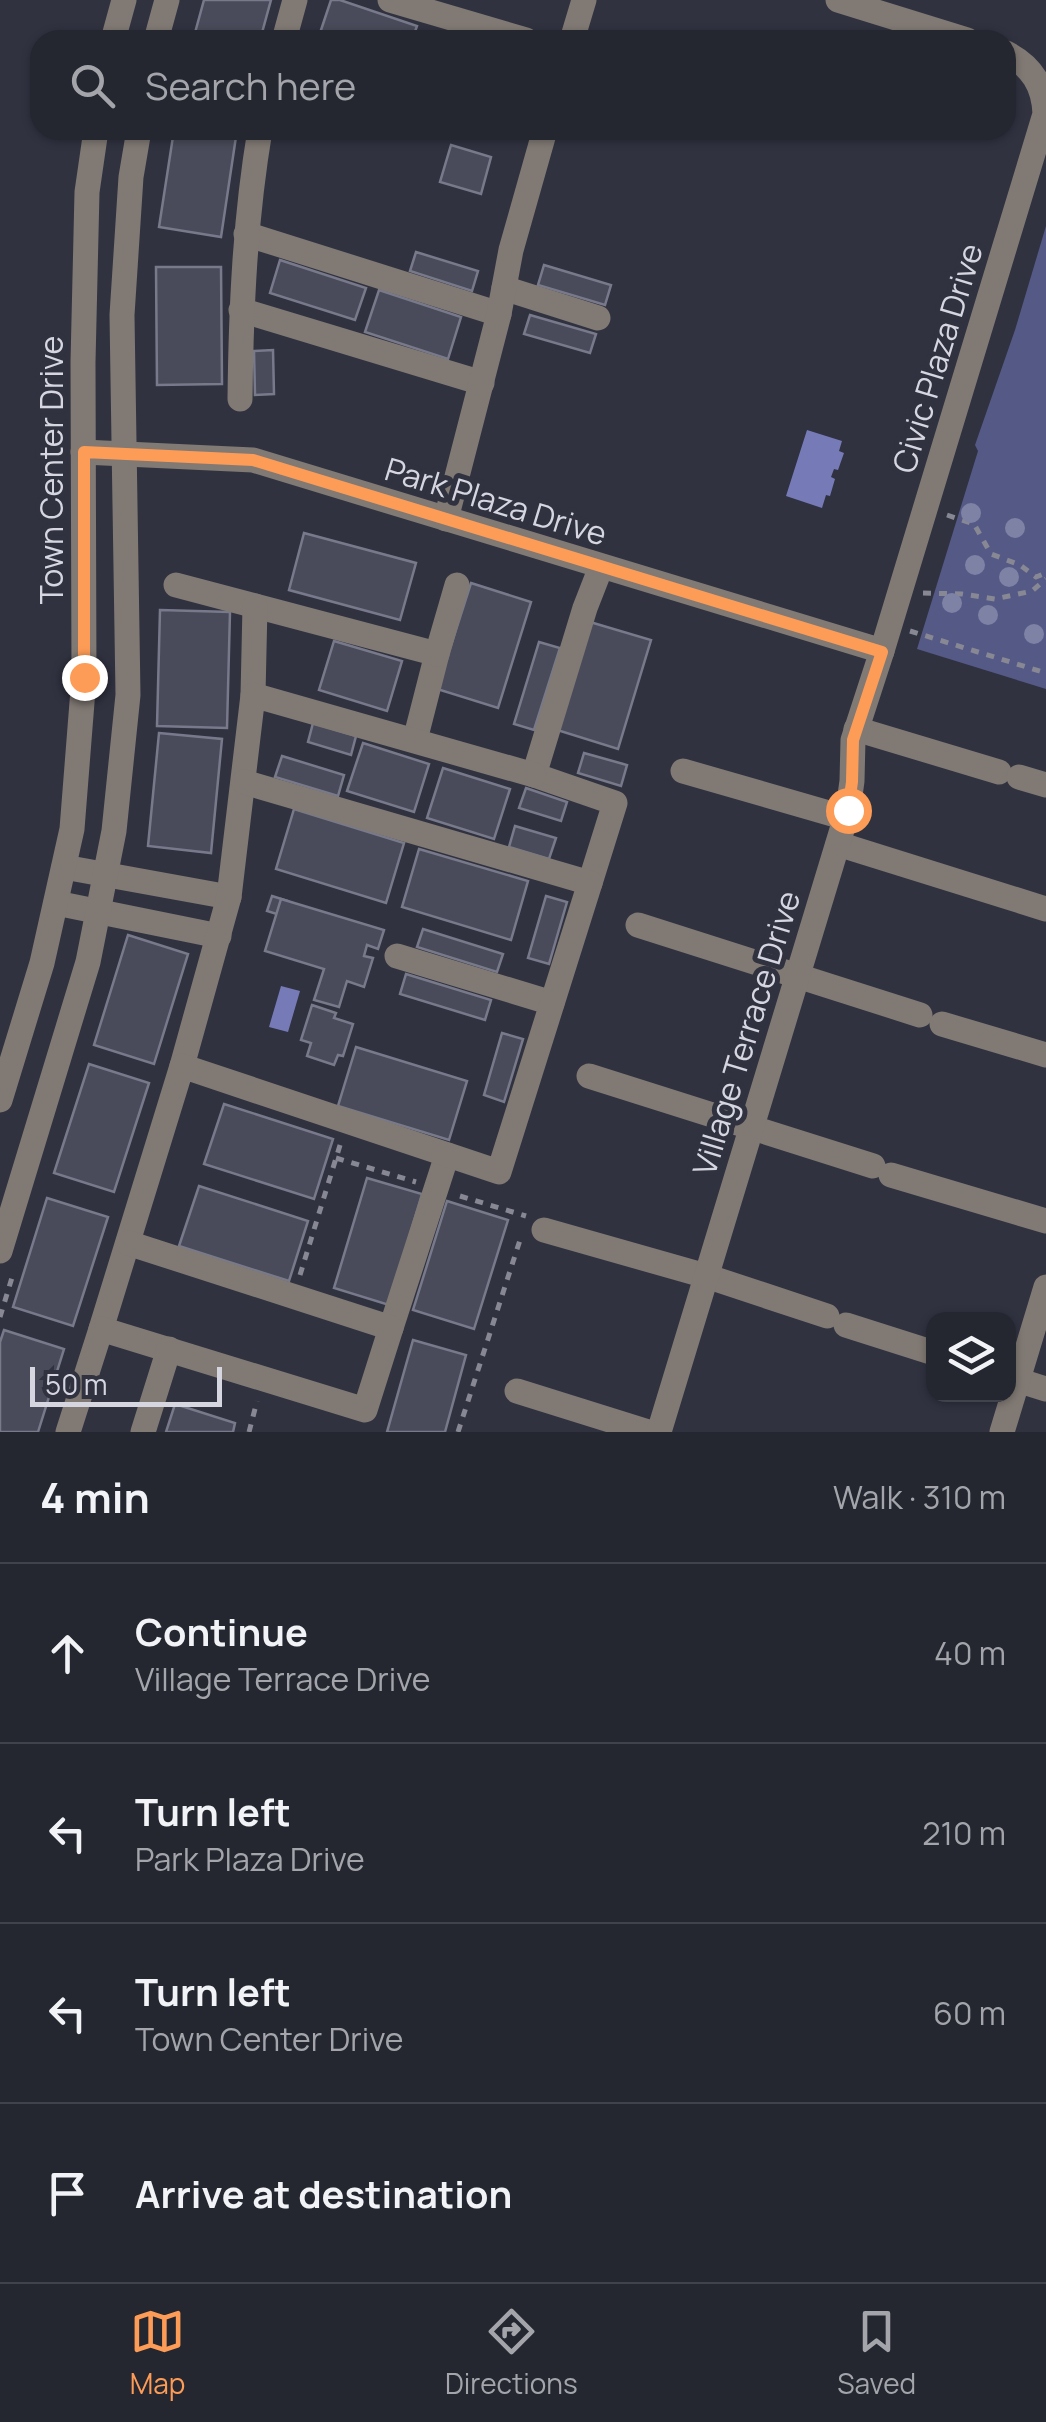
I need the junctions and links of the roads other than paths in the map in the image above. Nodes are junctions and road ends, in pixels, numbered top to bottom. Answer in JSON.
{"nodes":[{"id":1,"x":124,"y":0,"type":"edge"},
{"id":2,"x":166,"y":0,"type":"edge"},
{"id":3,"x":296,"y":0,"type":"edge"},
{"id":4,"x":390,"y":0,"type":"edge"},
{"id":5,"x":584,"y":0,"type":"edge"},
{"id":6,"x":838,"y":0,"type":"edge"},
{"id":7,"x":116,"y":30,"type":"edge"},
{"id":8,"x":158,"y":30,"type":"edge"},
{"id":9,"x":287,"y":30,"type":"edge"},
{"id":10,"x":492,"y":30,"type":"edge"},
{"id":11,"x":575,"y":30,"type":"edge"},
{"id":12,"x":935,"y":30,"type":"edge"},
{"id":13,"x":1016,"y":58,"type":"edge"},
{"id":14,"x":95,"y":140,"type":"edge"},
{"id":15,"x":137,"y":140,"type":"edge"},
{"id":16,"x":258,"y":140,"type":"edge"},
{"id":17,"x":542,"y":140,"type":"edge"},
{"id":18,"x":246,"y":234,"type":"junction"},
{"id":19,"x":504,"y":288,"type":"junction"},
{"id":20,"x":241,"y":310,"type":"junction"},
{"id":21,"x":499,"y":314,"type":"junction"},
{"id":22,"x":598,"y":318,"type":"dead end"},
{"id":23,"x":482,"y":383,"type":"junction"},
{"id":24,"x":240,"y":399,"type":"dead end"},
{"id":25,"x":84,"y":452,"type":"junction"},
{"id":26,"x":124,"y":453,"type":"junction"},
{"id":27,"x":446,"y":519,"type":"junction"},
{"id":28,"x":601,"y":567,"type":"junction"},
{"id":29,"x":176,"y":584,"type":"dead end"},
{"id":30,"x":457,"y":585,"type":"dead end"},
{"id":31,"x":255,"y":606,"type":"junction"},
{"id":32,"x":882,"y":652,"type":"junction"},
{"id":33,"x":437,"y":654,"type":"junction"},
{"id":34,"x":254,"y":695,"type":"junction"},
{"id":35,"x":856,"y":728,"type":"junction"},
{"id":36,"x":415,"y":740,"type":"junction"},
{"id":37,"x":684,"y":772,"type":"dead end"},
{"id":38,"x":534,"y":775,"type":"junction"},
{"id":39,"x":244,"y":782,"type":"junction"},
{"id":40,"x":1046,"y":785,"type":"edge"},
{"id":41,"x":846,"y":818,"type":"junction"},
{"id":42,"x":838,"y":844,"type":"junction"},
{"id":43,"x":64,"y":867,"type":"junction"},
{"id":44,"x":106,"y":876,"type":"junction"},
{"id":45,"x":590,"y":883,"type":"junction"},
{"id":46,"x":230,"y":897,"type":"junction"},
{"id":47,"x":56,"y":903,"type":"junction"},
{"id":48,"x":1046,"y":909,"type":"edge"},
{"id":49,"x":98,"y":911,"type":"junction"},
{"id":50,"x":638,"y":925,"type":"dead end"},
{"id":51,"x":219,"y":936,"type":"junction"},
{"id":52,"x":397,"y":956,"type":"dead end"},
{"id":53,"x":798,"y":974,"type":"junction"},
{"id":54,"x":552,"y":1004,"type":"junction"},
{"id":55,"x":1046,"y":1055,"type":"edge"},
{"id":56,"x":182,"y":1066,"type":"junction"},
{"id":57,"x":588,"y":1076,"type":"dead end"},
{"id":58,"x":0,"y":1100,"type":"edge"},
{"id":59,"x":752,"y":1126,"type":"junction"},
{"id":60,"x":447,"y":1154,"type":"junction"},
{"id":61,"x":1046,"y":1221,"type":"edge"},
{"id":62,"x":531,"y":1227,"type":"road end"},
{"id":63,"x":128,"y":1243,"type":"junction"},
{"id":64,"x":0,"y":1251,"type":"edge"},
{"id":65,"x":706,"y":1276,"type":"junction"},
{"id":66,"x":1046,"y":1287,"type":"edge"},
{"id":67,"x":391,"y":1328,"type":"junction"},
{"id":68,"x":101,"y":1330,"type":"junction"},
{"id":69,"x":169,"y":1350,"type":"junction"},
{"id":70,"x":926,"y":1350,"type":"edge"},
{"id":71,"x":1016,"y":1370,"type":"edge"},
{"id":72,"x":1016,"y":1379,"type":"edge"},
{"id":73,"x":1046,"y":1389,"type":"edge"},
{"id":74,"x":516,"y":1391,"type":"dead end"},
{"id":75,"x":1008,"y":1402,"type":"edge"},
{"id":76,"x":362,"y":1421,"type":"edge"},
{"id":77,"x":68,"y":1432,"type":"edge"},
{"id":78,"x":142,"y":1432,"type":"edge"},
{"id":79,"x":648,"y":1432,"type":"edge"},
{"id":80,"x":660,"y":1432,"type":"edge"},
{"id":81,"x":1002,"y":1432,"type":"edge"}],
"edges":[{"from":1,"to":7,"type":"street"},
{"from":2,"to":8,"type":"street"},
{"from":3,"to":9,"type":"street"},
{"from":4,"to":10,"type":"street"},
{"from":5,"to":11,"type":"street"},
{"from":6,"to":12,"type":"street"},
{"from":13,"to":32,"type":"street","name":"Civic Plaza Drive"},
{"from":14,"to":25,"type":"street","name":"Town Center Drive"},
{"from":15,"to":26,"type":"street"},
{"from":16,"to":18,"type":"street"},
{"from":17,"to":19,"type":"street"},
{"from":18,"to":20,"type":"street"},
{"from":18,"to":21,"type":"street"},
{"from":19,"to":21,"type":"street"},
{"from":19,"to":22,"type":"street"},
{"from":20,"to":23,"type":"street"},
{"from":20,"to":24,"type":"street"},
{"from":21,"to":23,"type":"street"},
{"from":23,"to":27,"type":"street"},
{"from":25,"to":26,"type":"street","name":"Park Plaza Drive"},
{"from":25,"to":43,"type":"street","name":"Town Center Drive"},
{"from":26,"to":27,"type":"street","name":"Park Plaza Drive"},
{"from":26,"to":44,"type":"street"},
{"from":27,"to":28,"type":"street","name":"Park Plaza Drive"},
{"from":28,"to":32,"type":"street","name":"Park Plaza Drive"},
{"from":28,"to":38,"type":"street"},
{"from":29,"to":31,"type":"street"},
{"from":30,"to":33,"type":"street"},
{"from":31,"to":33,"type":"street"},
{"from":31,"to":34,"type":"street"},
{"from":32,"to":35,"type":"street","name":"Village Terrace Drive"},
{"from":33,"to":36,"type":"street"},
{"from":34,"to":36,"type":"street"},
{"from":34,"to":39,"type":"street"},
{"from":35,"to":40,"type":"street"},
{"from":35,"to":41,"type":"street","name":"Village Terrace Drive"},
{"from":36,"to":38,"type":"street"},
{"from":37,"to":41,"type":"street"},
{"from":38,"to":45,"type":"street"},
{"from":39,"to":45,"type":"street"},
{"from":39,"to":46,"type":"street"},
{"from":41,"to":42,"type":"street","name":"Village Terrace Drive"},
{"from":42,"to":48,"type":"street"},
{"from":42,"to":53,"type":"street","name":"Village Terrace Drive"},
{"from":43,"to":44,"type":"street"},
{"from":43,"to":47,"type":"street","name":"Town Center Drive"},
{"from":44,"to":46,"type":"street"},
{"from":44,"to":49,"type":"street"},
{"from":45,"to":54,"type":"street"},
{"from":46,"to":51,"type":"street"},
{"from":47,"to":49,"type":"street"},
{"from":47,"to":58,"type":"street","name":"Town Center Drive"},
{"from":49,"to":51,"type":"street"},
{"from":49,"to":64,"type":"street"},
{"from":50,"to":53,"type":"street"},
{"from":51,"to":56,"type":"street"},
{"from":52,"to":54,"type":"street"},
{"from":53,"to":55,"type":"street"},
{"from":53,"to":59,"type":"street","name":"Village Terrace Drive"},
{"from":54,"to":60,"type":"street"},
{"from":56,"to":60,"type":"street"},
{"from":56,"to":63,"type":"street"},
{"from":57,"to":59,"type":"street"},
{"from":59,"to":61,"type":"street"},
{"from":59,"to":65,"type":"street","name":"Village Terrace Drive"},
{"from":60,"to":67,"type":"street"},
{"from":62,"to":65,"type":"street"},
{"from":63,"to":67,"type":"street"},
{"from":63,"to":68,"type":"street"},
{"from":65,"to":70,"type":"street"},
{"from":65,"to":80,"type":"street","name":"Village Terrace Drive"},
{"from":66,"to":71,"type":"street"},
{"from":67,"to":76,"type":"street"},
{"from":68,"to":69,"type":"street"},
{"from":68,"to":77,"type":"street"},
{"from":69,"to":76,"type":"street"},
{"from":69,"to":78,"type":"street"},
{"from":72,"to":73,"type":"street"},
{"from":74,"to":79,"type":"street"},
{"from":75,"to":81,"type":"street"}]}
